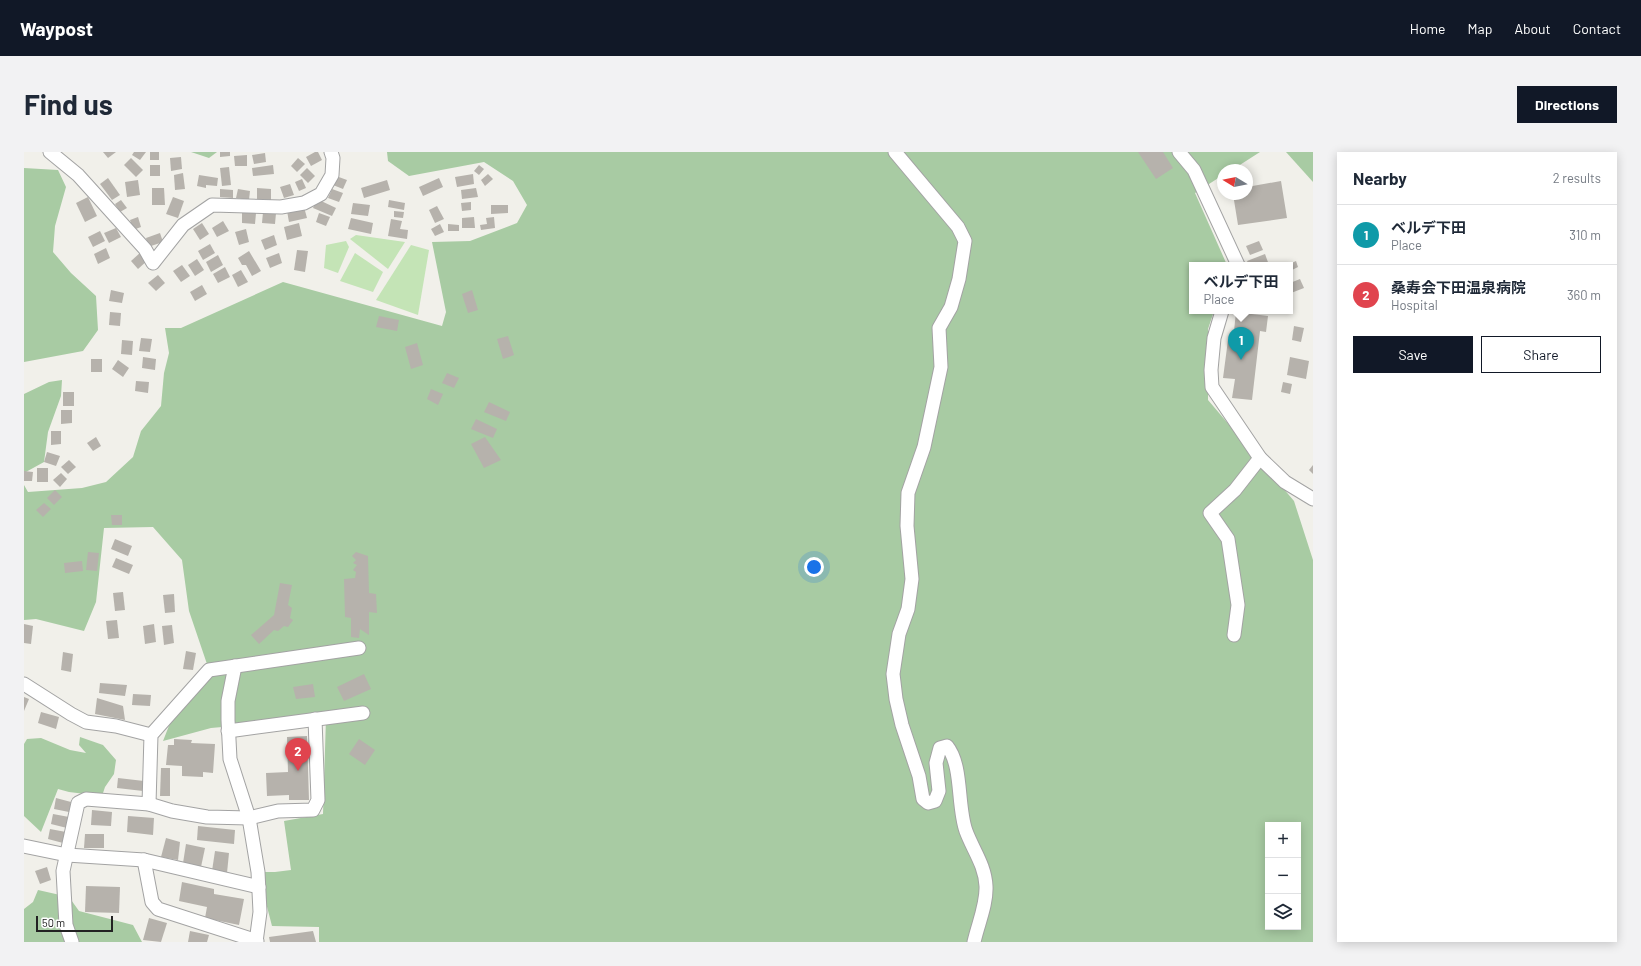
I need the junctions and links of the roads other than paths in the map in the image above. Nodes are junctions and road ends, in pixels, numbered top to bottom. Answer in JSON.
{"nodes":[{"id":1,"x":50,"y":152,"type":"edge"},
{"id":2,"x":331,"y":152,"type":"edge"},
{"id":3,"x":895,"y":152,"type":"edge"},
{"id":4,"x":1179,"y":152,"type":"edge"},
{"id":5,"x":1237,"y":262,"type":"edge"},
{"id":6,"x":1221,"y":314,"type":"edge"},
{"id":7,"x":1260,"y":458,"type":"junction"},
{"id":8,"x":1313,"y":499,"type":"edge"},
{"id":9,"x":1234,"y":635,"type":"dead end"},
{"id":10,"x":359,"y":648,"type":"dead end"},
{"id":11,"x":235,"y":666,"type":"junction"},
{"id":12,"x":24,"y":684,"type":"edge"},
{"id":13,"x":363,"y":713,"type":"dead end"},
{"id":14,"x":315,"y":719,"type":"junction"},
{"id":15,"x":228,"y":732,"type":"junction"},
{"id":16,"x":151,"y":735,"type":"junction"},
{"id":17,"x":149,"y":804,"type":"junction"},
{"id":18,"x":249,"y":818,"type":"junction"},
{"id":19,"x":24,"y":846,"type":"edge"},
{"id":20,"x":67,"y":855,"type":"junction"},
{"id":21,"x":144,"y":860,"type":"junction"},
{"id":22,"x":259,"y":887,"type":"junction"},
{"id":23,"x":257,"y":941,"type":"edge"},
{"id":24,"x":72,"y":942,"type":"edge"},
{"id":25,"x":974,"y":942,"type":"edge"}],
"edges":[{"from":1,"to":2,"type":"street"},
{"from":3,"to":25,"type":"street"},
{"from":4,"to":5,"type":"street"},
{"from":6,"to":7,"type":"street"},
{"from":7,"to":8,"type":"street"},
{"from":7,"to":9,"type":"street"},
{"from":10,"to":11,"type":"street"},
{"from":11,"to":15,"type":"street"},
{"from":11,"to":16,"type":"street"},
{"from":12,"to":16,"type":"street"},
{"from":13,"to":14,"type":"street"},
{"from":14,"to":15,"type":"street"},
{"from":14,"to":18,"type":"street"},
{"from":15,"to":18,"type":"street"},
{"from":16,"to":17,"type":"street"},
{"from":17,"to":18,"type":"street"},
{"from":17,"to":20,"type":"street"},
{"from":18,"to":22,"type":"street"},
{"from":19,"to":20,"type":"street"},
{"from":20,"to":21,"type":"street"},
{"from":20,"to":24,"type":"street"},
{"from":21,"to":22,"type":"street"},
{"from":21,"to":23,"type":"street"},
{"from":22,"to":23,"type":"street"}]}
